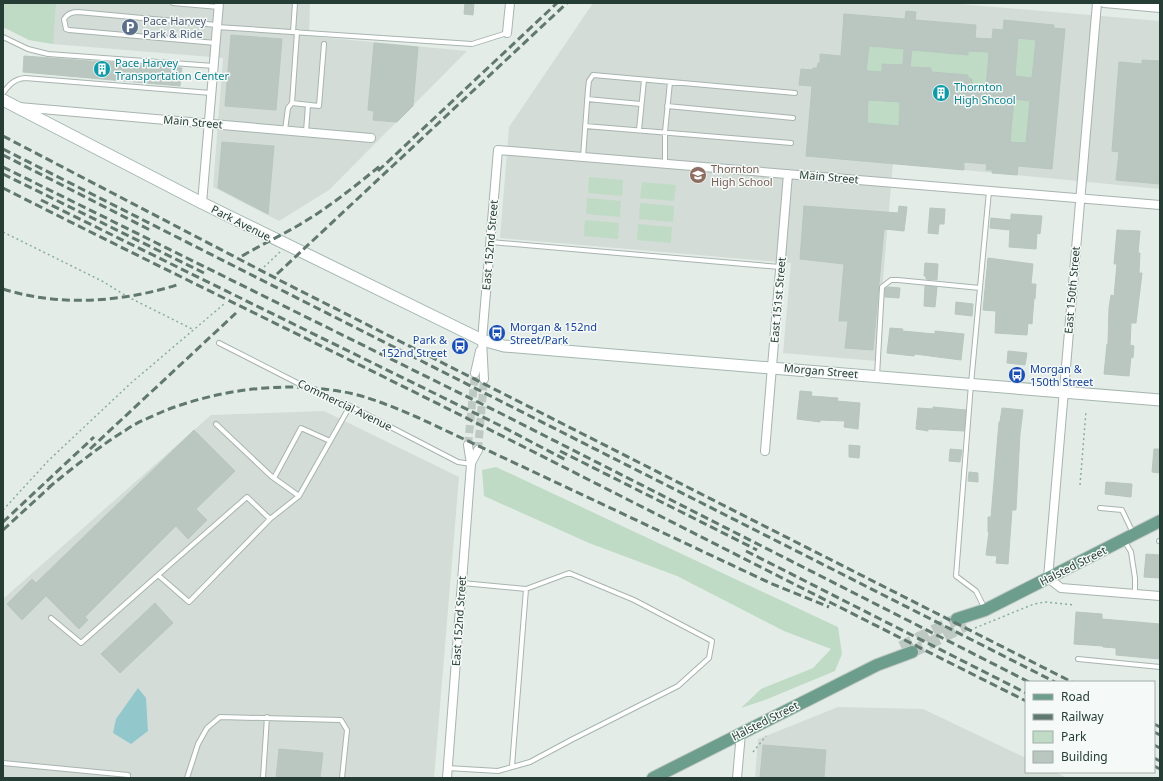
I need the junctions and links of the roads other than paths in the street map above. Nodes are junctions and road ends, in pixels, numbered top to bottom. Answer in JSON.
{"nodes":[{"id":1,"x":173,"y":3,"type":"edge"},
{"id":2,"x":295,"y":3,"type":"edge"},
{"id":3,"x":510,"y":3,"type":"edge"},
{"id":4,"x":1097,"y":3,"type":"edge"},
{"id":5,"x":1104,"y":3,"type":"edge"},
{"id":6,"x":219,"y":5,"type":"edge"},
{"id":7,"x":1160,"y":8,"type":"edge"},
{"id":8,"x":217,"y":26,"type":"junction"},
{"id":9,"x":295,"y":32,"type":"junction"},
{"id":10,"x":507,"y":33,"type":"joint"},
{"id":11,"x":3,"y":37,"type":"edge"},
{"id":12,"x":216,"y":43,"type":"junction"},
{"id":13,"x":324,"y":44,"type":"dead end"},
{"id":14,"x":214,"y":66,"type":"junction"},
{"id":15,"x":644,"y":80,"type":"junction"},
{"id":16,"x":670,"y":82,"type":"junction"},
{"id":17,"x":3,"y":93,"type":"edge"},
{"id":18,"x":211,"y":93,"type":"junction"},
{"id":19,"x":795,"y":93,"type":"dead end"},
{"id":20,"x":587,"y":99,"type":"junction"},
{"id":21,"x":3,"y":100,"type":"edge"},
{"id":22,"x":292,"y":103,"type":"junction"},
{"id":23,"x":642,"y":104,"type":"junction"},
{"id":24,"x":308,"y":105,"type":"junction"},
{"id":25,"x":667,"y":106,"type":"junction"},
{"id":26,"x":15,"y":107,"type":"junction"},
{"id":27,"x":793,"y":118,"type":"dead end"},
{"id":28,"x":209,"y":124,"type":"junction"},
{"id":29,"x":585,"y":126,"type":"junction"},
{"id":30,"x":285,"y":130,"type":"junction"},
{"id":31,"x":639,"y":130,"type":"junction"},
{"id":32,"x":306,"y":132,"type":"junction"},
{"id":33,"x":665,"y":132,"type":"junction"},
{"id":34,"x":371,"y":138,"type":"dead end"},
{"id":35,"x":791,"y":143,"type":"dead end"},
{"id":36,"x":498,"y":150,"type":"joint"},
{"id":37,"x":583,"y":157,"type":"junction"},
{"id":38,"x":665,"y":164,"type":"junction"},
{"id":39,"x":788,"y":174,"type":"junction"},
{"id":40,"x":989,"y":191,"type":"junction"},
{"id":41,"x":1080,"y":198,"type":"junction"},
{"id":42,"x":202,"y":203,"type":"junction"},
{"id":43,"x":1160,"y":205,"type":"edge"},
{"id":44,"x":490,"y":242,"type":"junction"},
{"id":45,"x":780,"y":268,"type":"junction"},
{"id":46,"x":980,"y":288,"type":"junction"},
{"id":47,"x":482,"y":340,"type":"junction"},
{"id":48,"x":219,"y":343,"type":"dead end"},
{"id":49,"x":772,"y":368,"type":"junction"},
{"id":50,"x":475,"y":373,"type":"tunnel mouth"},
{"id":51,"x":877,"y":376,"type":"junction"},
{"id":52,"x":484,"y":379,"type":"tunnel mouth"},
{"id":53,"x":971,"y":384,"type":"junction"},
{"id":54,"x":1064,"y":392,"type":"junction"},
{"id":55,"x":1160,"y":400,"type":"edge"},
{"id":56,"x":350,"y":406,"type":"junction"},
{"id":57,"x":216,"y":424,"type":"dead end"},
{"id":58,"x":330,"y":441,"type":"junction"},
{"id":59,"x":468,"y":445,"type":"tunnel mouth"},
{"id":60,"x":478,"y":450,"type":"tunnel mouth"},
{"id":61,"x":765,"y":451,"type":"dead end"},
{"id":62,"x":471,"y":464,"type":"junction"},
{"id":63,"x":274,"y":478,"type":"junction"},
{"id":64,"x":298,"y":496,"type":"junction"},
{"id":65,"x":1100,"y":508,"type":"dead end"},
{"id":66,"x":270,"y":518,"type":"junction"},
{"id":67,"x":1160,"y":521,"type":"edge"},
{"id":68,"x":1129,"y":537,"type":"junction"},
{"id":69,"x":158,"y":575,"type":"junction"},
{"id":70,"x":1048,"y":578,"type":"junction"},
{"id":71,"x":462,"y":583,"type":"junction"},
{"id":72,"x":526,"y":589,"type":"junction"},
{"id":73,"x":1135,"y":594,"type":"junction"},
{"id":74,"x":1160,"y":596,"type":"edge"},
{"id":75,"x":985,"y":610,"type":"junction"},
{"id":76,"x":52,"y":618,"type":"dead end"},
{"id":77,"x":966,"y":624,"type":"tunnel mouth"},
{"id":78,"x":907,"y":649,"type":"tunnel mouth"},
{"id":79,"x":1078,"y":659,"type":"dead end"},
{"id":80,"x":1160,"y":667,"type":"edge"},
{"id":81,"x":267,"y":717,"type":"junction"},
{"id":82,"x":740,"y":733,"type":"junction"},
{"id":83,"x":3,"y":763,"type":"edge"},
{"id":84,"x":512,"y":766,"type":"junction"},
{"id":85,"x":447,"y":768,"type":"junction"},
{"id":86,"x":128,"y":778,"type":"edge"},
{"id":87,"x":188,"y":778,"type":"edge"},
{"id":88,"x":262,"y":778,"type":"edge"},
{"id":89,"x":342,"y":778,"type":"edge"},
{"id":90,"x":447,"y":778,"type":"edge"},
{"id":91,"x":653,"y":778,"type":"edge"},
{"id":92,"x":737,"y":778,"type":"edge"}],
"edges":[{"from":1,"to":6,"type":"lane"},
{"from":2,"to":9,"type":"lane"},
{"from":3,"to":10,"type":"street"},
{"from":4,"to":41,"type":"street","name":"East 150th Street"},
{"from":5,"to":7,"type":"street"},
{"from":6,"to":8,"type":"street"},
{"from":8,"to":9,"type":"lane"},
{"from":8,"to":12,"type":"street"},
{"from":8,"to":12,"type":"lane"},
{"from":9,"to":10,"type":"lane"},
{"from":9,"to":22,"type":"lane"},
{"from":11,"to":14,"type":"lane"},
{"from":12,"to":14,"type":"street"},
{"from":13,"to":24,"type":"lane"},
{"from":14,"to":18,"type":"street"},
{"from":15,"to":16,"type":"lane"},
{"from":15,"to":20,"type":"lane"},
{"from":15,"to":23,"type":"lane"},
{"from":16,"to":19,"type":"lane"},
{"from":16,"to":25,"type":"lane"},
{"from":17,"to":18,"type":"lane"},
{"from":18,"to":28,"type":"street"},
{"from":20,"to":23,"type":"lane"},
{"from":20,"to":29,"type":"lane"},
{"from":21,"to":26,"type":"street","name":"Park Avenue"},
{"from":22,"to":24,"type":"lane"},
{"from":22,"to":30,"type":"lane"},
{"from":23,"to":31,"type":"lane"},
{"from":24,"to":32,"type":"lane"},
{"from":25,"to":27,"type":"lane"},
{"from":25,"to":33,"type":"lane"},
{"from":26,"to":28,"type":"street","name":"Main Street"},
{"from":26,"to":42,"type":"street","name":"Park Avenue"},
{"from":28,"to":30,"type":"street","name":"Main Street"},
{"from":28,"to":42,"type":"street"},
{"from":29,"to":31,"type":"lane"},
{"from":29,"to":37,"type":"lane"},
{"from":30,"to":32,"type":"street","name":"Main Street"},
{"from":31,"to":33,"type":"lane"},
{"from":32,"to":34,"type":"street","name":"Main Street"},
{"from":33,"to":35,"type":"lane"},
{"from":33,"to":38,"type":"lane"},
{"from":36,"to":37,"type":"street","name":"Main Street"},
{"from":36,"to":44,"type":"street","name":"East 152nd Street"},
{"from":37,"to":38,"type":"street","name":"Main Street"},
{"from":38,"to":39,"type":"street","name":"Main Street"},
{"from":39,"to":40,"type":"street","name":"Main Street"},
{"from":39,"to":45,"type":"street","name":"East 151st Street"},
{"from":40,"to":41,"type":"street","name":"Main Street"},
{"from":40,"to":46,"type":"lane"},
{"from":41,"to":43,"type":"street","name":"Main Street"},
{"from":41,"to":54,"type":"street","name":"East 150th Street"},
{"from":42,"to":47,"type":"street","name":"Park Avenue"},
{"from":44,"to":45,"type":"lane"},
{"from":44,"to":47,"type":"street","name":"East 152nd Street"},
{"from":45,"to":49,"type":"street","name":"East 151st Street"},
{"from":46,"to":51,"type":"lane"},
{"from":46,"to":53,"type":"lane"},
{"from":47,"to":49,"type":"street","name":"Morgan Street"},
{"from":47,"to":50,"type":"street","name":"East 152nd Street"},
{"from":47,"to":52,"type":"street","name":"East 152nd Street"},
{"from":48,"to":56,"type":"lane","name":"Commercial Avenue"},
{"from":49,"to":51,"type":"street","name":"Morgan Street"},
{"from":49,"to":61,"type":"street","name":"East 151st Street"},
{"from":51,"to":53,"type":"street","name":"Morgan Street"},
{"from":53,"to":54,"type":"street","name":"Morgan Street"},
{"from":53,"to":75,"type":"lane"},
{"from":54,"to":55,"type":"street","name":"Morgan Street"},
{"from":54,"to":70,"type":"street","name":"East 150th Street"},
{"from":56,"to":58,"type":"lane"},
{"from":56,"to":62,"type":"lane","name":"Commercial Avenue"},
{"from":57,"to":63,"type":"lane"},
{"from":58,"to":63,"type":"lane"},
{"from":58,"to":64,"type":"lane"},
{"from":59,"to":62,"type":"street","name":"East 152nd Street"},
{"from":60,"to":62,"type":"street","name":"East 152nd Street"},
{"from":62,"to":71,"type":"street","name":"East 152nd Street"},
{"from":63,"to":64,"type":"lane"},
{"from":64,"to":66,"type":"lane"},
{"from":65,"to":68,"type":"lane"},
{"from":66,"to":69,"type":"lane"},
{"from":66,"to":69,"type":"lane"},
{"from":67,"to":68,"type":"main road","name":"Halsted Street"},
{"from":68,"to":70,"type":"main road","name":"Halsted Street"},
{"from":68,"to":73,"type":"lane"},
{"from":69,"to":76,"type":"lane"},
{"from":70,"to":73,"type":"street"},
{"from":70,"to":75,"type":"main road","name":"Halsted Street"},
{"from":71,"to":72,"type":"lane"},
{"from":71,"to":85,"type":"street","name":"East 152nd Street"},
{"from":72,"to":84,"type":"lane"},
{"from":72,"to":84,"type":"lane"},
{"from":73,"to":74,"type":"street"},
{"from":75,"to":77,"type":"main road","name":"Halsted Street"},
{"from":78,"to":82,"type":"main road","name":"Halsted Street"},
{"from":79,"to":80,"type":"lane"},
{"from":81,"to":87,"type":"lane"},
{"from":81,"to":88,"type":"lane"},
{"from":81,"to":89,"type":"lane"},
{"from":82,"to":91,"type":"main road","name":"Halsted Street"},
{"from":82,"to":92,"type":"street"},
{"from":83,"to":86,"type":"lane"},
{"from":84,"to":85,"type":"lane"},
{"from":85,"to":90,"type":"street","name":"East 152nd Street"}]}
